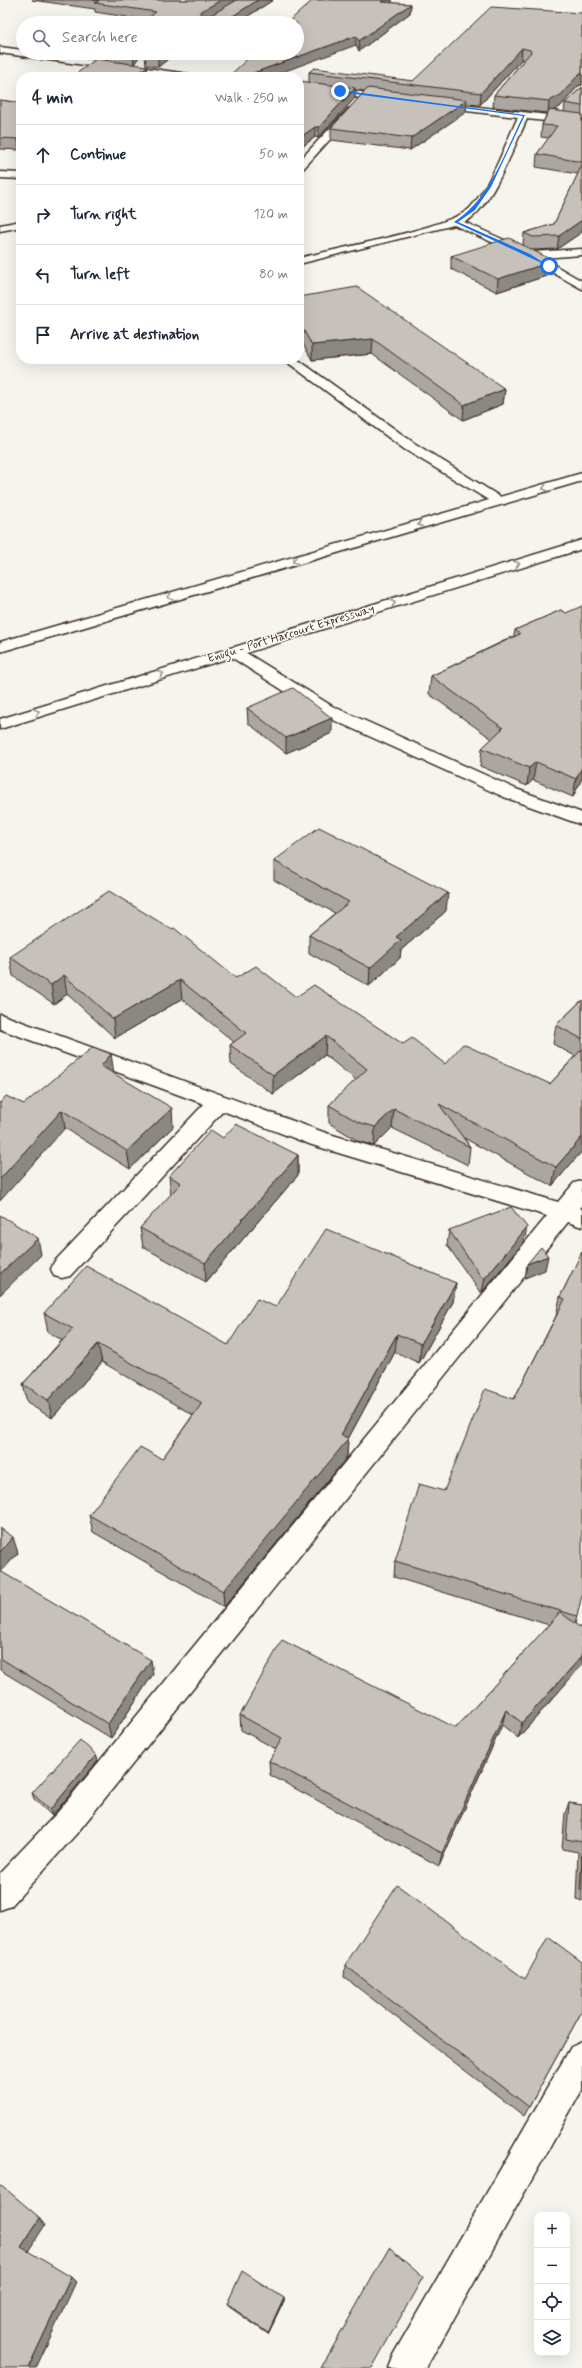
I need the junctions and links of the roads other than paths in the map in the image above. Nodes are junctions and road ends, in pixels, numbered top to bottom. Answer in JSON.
{"nodes":[{"id":1,"x":0,"y":50,"type":"edge"},
{"id":2,"x":16,"y":52,"type":"edge"},
{"id":3,"x":71,"y":60,"type":"edge"},
{"id":4,"x":141,"y":62,"type":"dead end"},
{"id":5,"x":151,"y":72,"type":"joint"},
{"id":6,"x":304,"y":88,"type":"edge"},
{"id":7,"x":365,"y":95,"type":"junction"},
{"id":8,"x":493,"y":98,"type":"edge"},
{"id":9,"x":400,"y":100,"type":"edge"},
{"id":10,"x":429,"y":104,"type":"edge"},
{"id":11,"x":483,"y":110,"type":"junction"},
{"id":12,"x":564,"y":110,"type":"edge"},
{"id":13,"x":524,"y":115,"type":"junction"},
{"id":14,"x":554,"y":119,"type":"junction"},
{"id":15,"x":582,"y":122,"type":"edge"},
{"id":16,"x":304,"y":162,"type":"edge"},
{"id":17,"x":0,"y":176,"type":"edge"},
{"id":18,"x":16,"y":176,"type":"edge"},
{"id":19,"x":456,"y":222,"type":"junction"},
{"id":20,"x":16,"y":225,"type":"edge"},
{"id":21,"x":0,"y":228,"type":"edge"},
{"id":22,"x":582,"y":252,"type":"edge"},
{"id":23,"x":529,"y":255,"type":"junction"},
{"id":24,"x":304,"y":260,"type":"edge"},
{"id":25,"x":582,"y":286,"type":"edge"},
{"id":26,"x":296,"y":364,"type":"edge"},
{"id":27,"x":582,"y":477,"type":"edge"},
{"id":28,"x":500,"y":501,"type":"junction"},
{"id":29,"x":582,"y":544,"type":"edge"},
{"id":30,"x":0,"y":647,"type":"edge"},
{"id":31,"x":234,"y":652,"type":"junction"},
{"id":32,"x":0,"y":724,"type":"edge"},
{"id":33,"x":582,"y":819,"type":"edge"},
{"id":34,"x":0,"y":1020,"type":"edge"},
{"id":35,"x":219,"y":1102,"type":"junction"},
{"id":36,"x":582,"y":1189,"type":"edge"},
{"id":37,"x":573,"y":1215,"type":"edge"},
{"id":38,"x":62,"y":1269,"type":"dead end"},
{"id":39,"x":0,"y":1895,"type":"edge"},
{"id":40,"x":582,"y":2058,"type":"edge"},
{"id":41,"x":406,"y":2368,"type":"edge"}],
"edges":[{"from":1,"to":2,"type":"main road"},
{"from":3,"to":5,"type":"main road"},
{"from":4,"to":5,"type":"main road"},
{"from":6,"to":7,"type":"main road"},
{"from":7,"to":9,"type":"main road"},
{"from":7,"to":16,"type":"main road"},
{"from":8,"to":11,"type":"main road"},
{"from":10,"to":11,"type":"main road"},
{"from":11,"to":13,"type":"main road"},
{"from":12,"to":14,"type":"main road"},
{"from":13,"to":14,"type":"main road"},
{"from":13,"to":19,"type":"main road"},
{"from":14,"to":15,"type":"main road"},
{"from":17,"to":18,"type":"main road"},
{"from":19,"to":23,"type":"main road"},
{"from":19,"to":24,"type":"main road"},
{"from":20,"to":21,"type":"main road"},
{"from":22,"to":23,"type":"main road"},
{"from":23,"to":25,"type":"main road"},
{"from":26,"to":28,"type":"main road"},
{"from":27,"to":28,"type":"main road","one_way":true},
{"from":28,"to":30,"type":"main road","one_way":true},
{"from":31,"to":29,"type":"main road","name":"Enugu - Port Harcourt Expressway","one_way":true},
{"from":32,"to":31,"type":"main road","name":"Enugu - Port Harcourt Expressway","one_way":true},
{"from":31,"to":33,"type":"main road"},
{"from":34,"to":35,"type":"main road"},
{"from":35,"to":37,"type":"main road"},
{"from":35,"to":38,"type":"main road"},
{"from":36,"to":37,"type":"main road"},
{"from":37,"to":39,"type":"main road"},
{"from":40,"to":41,"type":"main road"}]}
